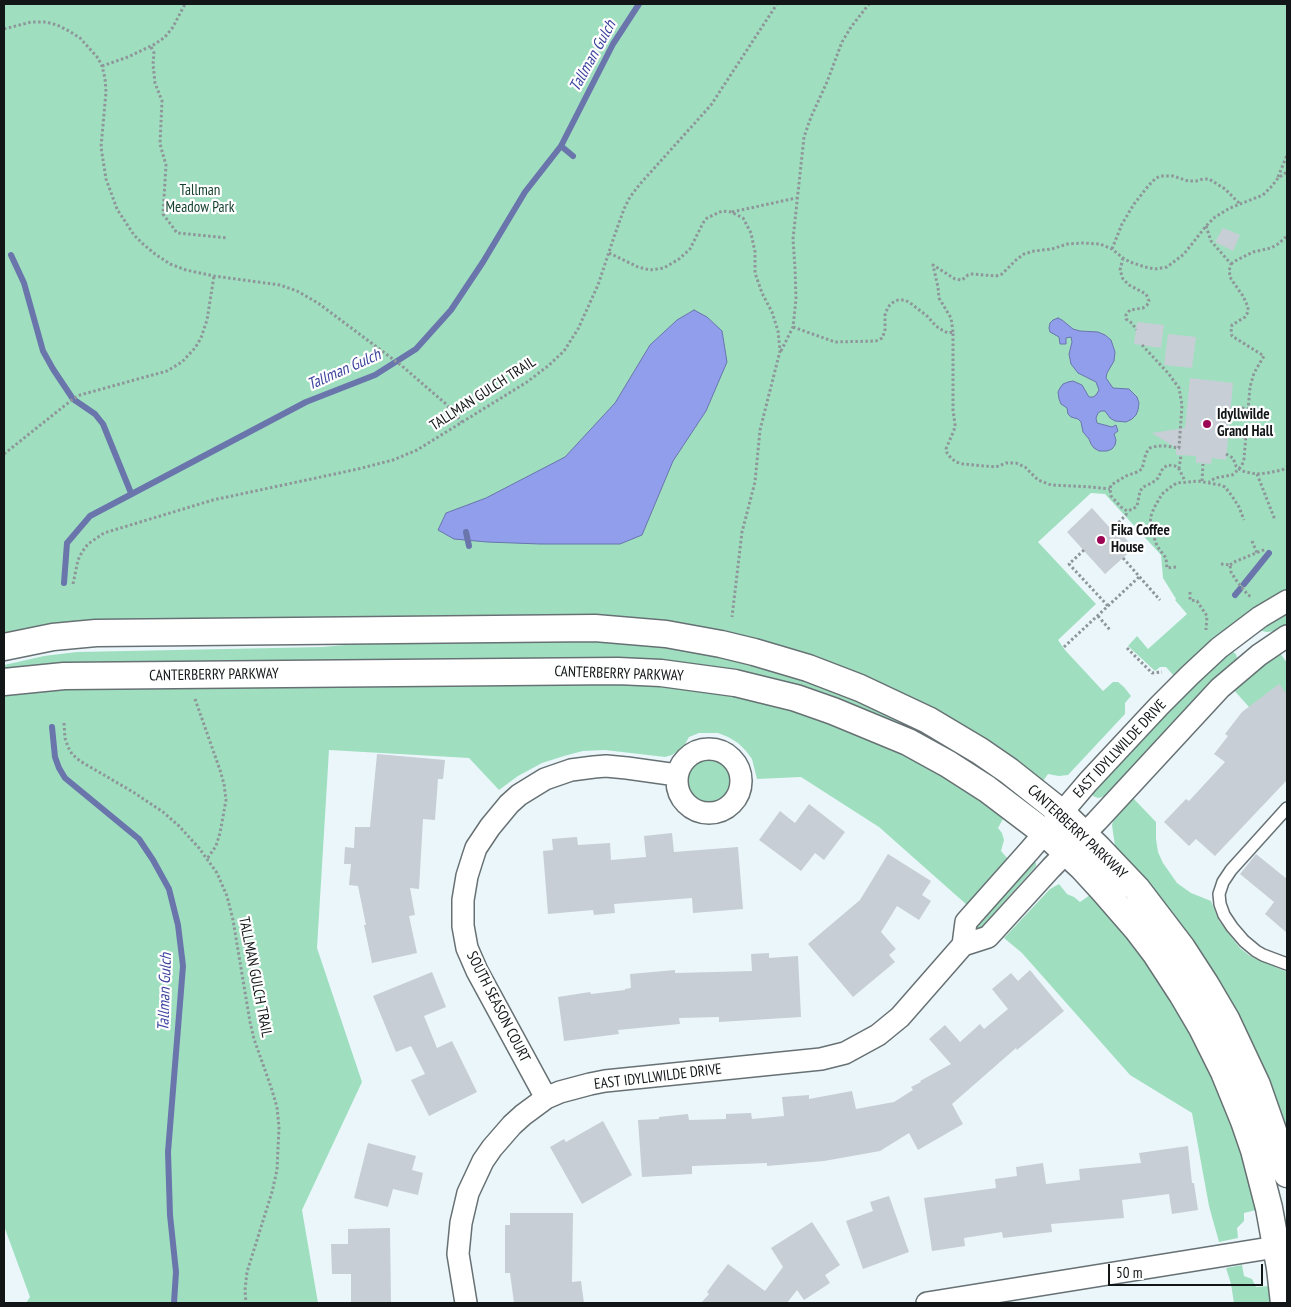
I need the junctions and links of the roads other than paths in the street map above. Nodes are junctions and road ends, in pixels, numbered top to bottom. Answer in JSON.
{"nodes":[{"id":1,"x":1287,"y":601,"type":"edge"},
{"id":2,"x":1287,"y":636,"type":"edge"},
{"id":3,"x":4,"y":647,"type":"edge"},
{"id":4,"x":4,"y":682,"type":"edge"},
{"id":5,"x":677,"y":775,"type":"dead end"},
{"id":6,"x":1287,"y":808,"type":"edge"},
{"id":7,"x":1062,"y":814,"type":"junction"},
{"id":8,"x":1044,"y":834,"type":"junction"},
{"id":9,"x":1084,"y":834,"type":"junction"},
{"id":10,"x":1066,"y":852,"type":"junction"},
{"id":11,"x":963,"y":944,"type":"junction"},
{"id":12,"x":1287,"y":964,"type":"edge"},
{"id":13,"x":546,"y":1098,"type":"junction"},
{"id":14,"x":1287,"y":1174,"type":"edge"},
{"id":15,"x":1276,"y":1247,"type":"junction"},
{"id":16,"x":466,"y":1303,"type":"edge"},
{"id":17,"x":927,"y":1303,"type":"edge"},
{"id":18,"x":1284,"y":1303,"type":"edge"}],
"edges":[{"from":1,"to":7,"type":"street","name":"EAST IDYLLWILDE DRIVE"},
{"from":2,"to":9,"type":"street","name":"EAST IDYLLWILDE DRIVE"},
{"from":3,"to":7,"type":"street","name":"CANTERBERRY PARKWAY"},
{"from":4,"to":8,"type":"street","name":"CANTERBERRY PARKWAY"},
{"from":5,"to":13,"type":"street","name":"SOUTH SEASON COURT"},
{"from":6,"to":12,"type":"lane"},
{"from":7,"to":8,"type":"street","name":"EAST IDYLLWILDE DRIVE"},
{"from":7,"to":9,"type":"street","name":"CANTERBERRY PARKWAY"},
{"from":8,"to":10,"type":"street","name":"CANTERBERRY PARKWAY"},
{"from":8,"to":11,"type":"street","name":"EAST IDYLLWILDE DRIVE"},
{"from":9,"to":10,"type":"street","name":"EAST IDYLLWILDE DRIVE"},
{"from":9,"to":14,"type":"street","name":"CANTERBERRY PARKWAY"},
{"from":10,"to":11,"type":"street","name":"EAST IDYLLWILDE DRIVE"},
{"from":10,"to":15,"type":"street","name":"CANTERBERRY PARKWAY"},
{"from":11,"to":13,"type":"street","name":"EAST IDYLLWILDE DRIVE"},
{"from":13,"to":16,"type":"street","name":"EAST IDYLLWILDE DRIVE"},
{"from":15,"to":17,"type":"street"},
{"from":15,"to":18,"type":"street","name":"CANTERBERRY PARKWAY"}]}
